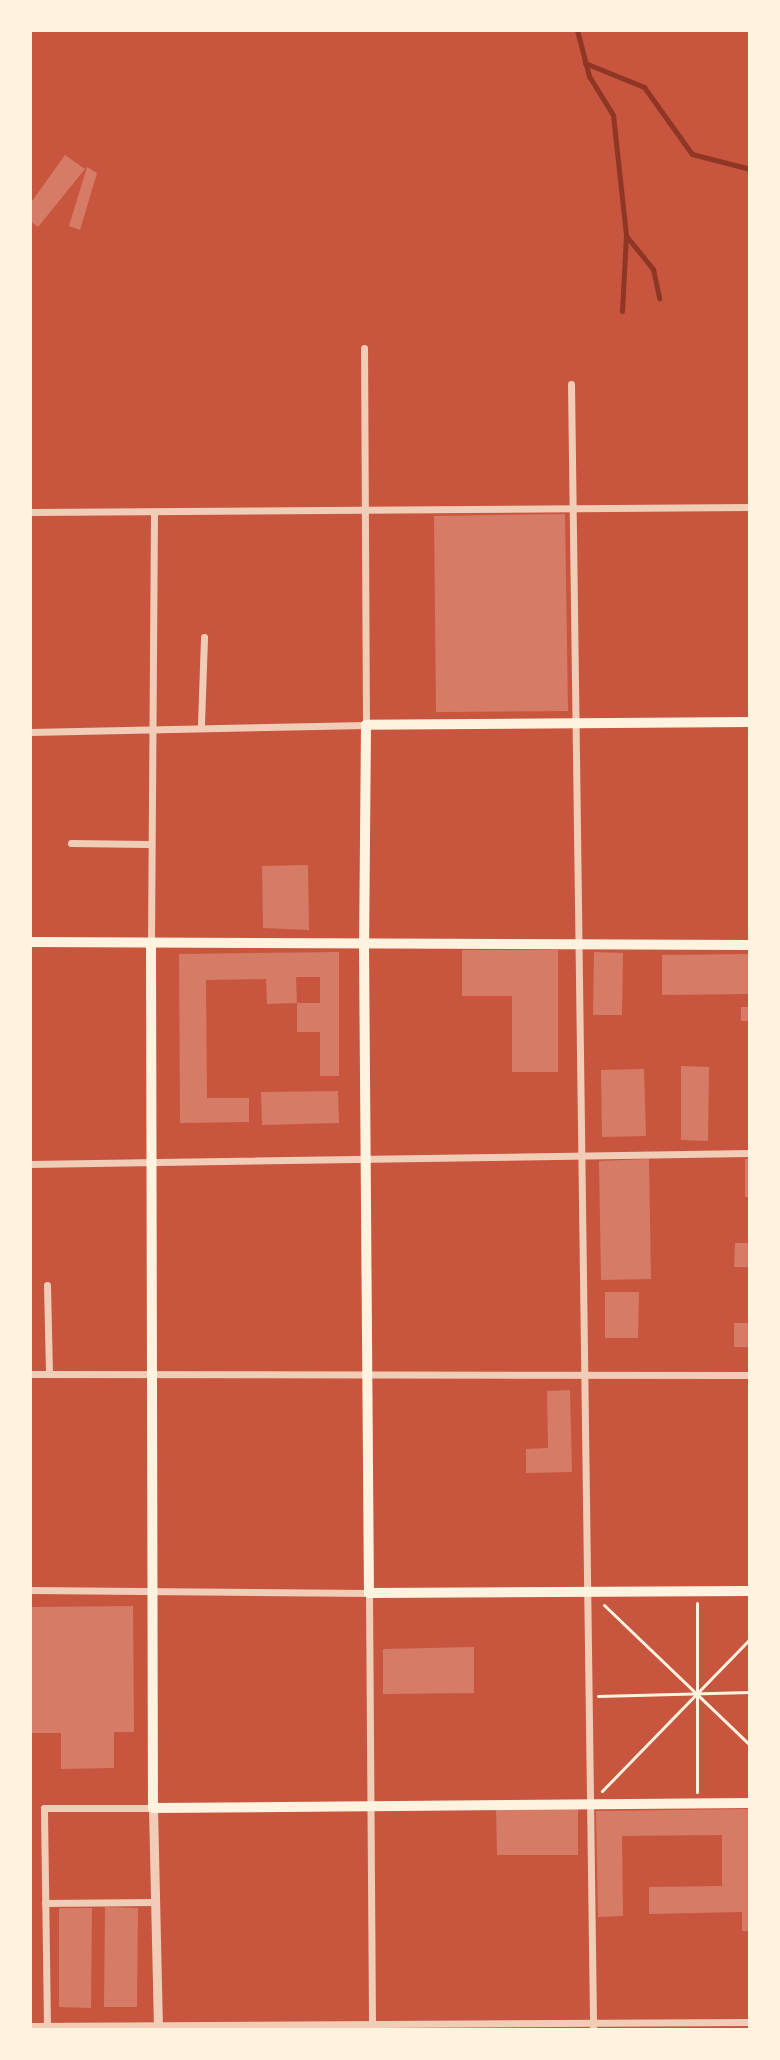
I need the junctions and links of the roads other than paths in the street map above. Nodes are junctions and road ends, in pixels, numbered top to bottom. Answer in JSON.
{"nodes":[{"id":1,"x":364,"y":348,"type":"dead end"},
{"id":2,"x":571,"y":384,"type":"dead end"},
{"id":3,"x":365,"y":505,"type":"junction"},
{"id":4,"x":750,"y":507,"type":"edge"},
{"id":5,"x":573,"y":511,"type":"junction"},
{"id":6,"x":30,"y":512,"type":"edge"},
{"id":7,"x":154,"y":514,"type":"junction"},
{"id":8,"x":204,"y":637,"type":"dead end"},
{"id":9,"x":750,"y":722,"type":"edge"},
{"id":10,"x":576,"y":723,"type":"junction"},
{"id":11,"x":201,"y":724,"type":"junction"},
{"id":12,"x":366,"y":725,"type":"junction"},
{"id":13,"x":147,"y":730,"type":"junction"},
{"id":14,"x":30,"y":732,"type":"edge"},
{"id":15,"x":71,"y":843,"type":"dead end"},
{"id":16,"x":148,"y":844,"type":"junction"},
{"id":17,"x":30,"y":942,"type":"edge"},
{"id":18,"x":151,"y":943,"type":"junction"},
{"id":19,"x":579,"y":944,"type":"junction"},
{"id":20,"x":364,"y":945,"type":"junction"},
{"id":21,"x":750,"y":945,"type":"edge"},
{"id":22,"x":750,"y":1153,"type":"edge"},
{"id":23,"x":582,"y":1158,"type":"junction"},
{"id":24,"x":366,"y":1160,"type":"junction"},
{"id":25,"x":151,"y":1162,"type":"junction"},
{"id":26,"x":30,"y":1164,"type":"edge"},
{"id":27,"x":47,"y":1285,"type":"dead end"},
{"id":28,"x":30,"y":1374,"type":"edge"},
{"id":29,"x":49,"y":1374,"type":"junction"},
{"id":30,"x":750,"y":1375,"type":"edge"},
{"id":31,"x":367,"y":1377,"type":"junction"},
{"id":32,"x":585,"y":1377,"type":"junction"},
{"id":33,"x":152,"y":1379,"type":"junction"},
{"id":34,"x":30,"y":1590,"type":"edge"},
{"id":35,"x":152,"y":1590,"type":"junction"},
{"id":36,"x":590,"y":1591,"type":"junction"},
{"id":37,"x":750,"y":1591,"type":"edge"},
{"id":38,"x":369,"y":1593,"type":"junction"},
{"id":39,"x":750,"y":1803,"type":"edge"},
{"id":40,"x":588,"y":1804,"type":"junction"},
{"id":41,"x":370,"y":1807,"type":"junction"},
{"id":42,"x":153,"y":1808,"type":"junction"},
{"id":43,"x":155,"y":1902,"type":"junction"},
{"id":44,"x":45,"y":1903,"type":"junction"},
{"id":45,"x":750,"y":2022,"type":"edge"},
{"id":46,"x":30,"y":2026,"type":"edge"},
{"id":47,"x":47,"y":2026,"type":"junction"},
{"id":48,"x":593,"y":2026,"type":"edge"},
{"id":49,"x":372,"y":2027,"type":"edge"},
{"id":50,"x":158,"y":2028,"type":"edge"}],
"edges":[{"from":1,"to":3,"type":"street"},
{"from":2,"to":5,"type":"street"},
{"from":3,"to":5,"type":"street"},
{"from":3,"to":7,"type":"street"},
{"from":3,"to":12,"type":"street"},
{"from":4,"to":5,"type":"street"},
{"from":5,"to":10,"type":"street"},
{"from":6,"to":7,"type":"street"},
{"from":7,"to":13,"type":"street"},
{"from":8,"to":11,"type":"street"},
{"from":9,"to":10,"type":"main road"},
{"from":10,"to":12,"type":"main road"},
{"from":10,"to":19,"type":"street"},
{"from":11,"to":12,"type":"street"},
{"from":11,"to":13,"type":"street"},
{"from":12,"to":20,"type":"main road"},
{"from":13,"to":14,"type":"street"},
{"from":13,"to":16,"type":"street"},
{"from":15,"to":16,"type":"street"},
{"from":16,"to":18,"type":"street"},
{"from":17,"to":18,"type":"main road"},
{"from":18,"to":20,"type":"main road"},
{"from":18,"to":25,"type":"main road"},
{"from":19,"to":20,"type":"main road"},
{"from":19,"to":21,"type":"main road"},
{"from":19,"to":23,"type":"street"},
{"from":20,"to":24,"type":"main road"},
{"from":22,"to":23,"type":"street"},
{"from":23,"to":24,"type":"street"},
{"from":23,"to":32,"type":"street"},
{"from":24,"to":25,"type":"street"},
{"from":24,"to":31,"type":"main road"},
{"from":25,"to":26,"type":"street"},
{"from":25,"to":33,"type":"main road"},
{"from":27,"to":29,"type":"street"},
{"from":28,"to":29,"type":"street"},
{"from":29,"to":33,"type":"street"},
{"from":30,"to":32,"type":"street"},
{"from":31,"to":32,"type":"street"},
{"from":31,"to":33,"type":"street"},
{"from":31,"to":38,"type":"main road"},
{"from":32,"to":36,"type":"street"},
{"from":33,"to":35,"type":"main road"},
{"from":34,"to":35,"type":"street"},
{"from":35,"to":38,"type":"street"},
{"from":35,"to":42,"type":"main road"},
{"from":36,"to":37,"type":"main road"},
{"from":36,"to":38,"type":"main road"},
{"from":36,"to":40,"type":"street"},
{"from":38,"to":41,"type":"street"},
{"from":39,"to":40,"type":"main road"},
{"from":40,"to":41,"type":"main road"},
{"from":40,"to":48,"type":"street"},
{"from":41,"to":42,"type":"main road"},
{"from":41,"to":49,"type":"street"},
{"from":42,"to":43,"type":"street"},
{"from":42,"to":44,"type":"street"},
{"from":43,"to":44,"type":"street"},
{"from":43,"to":50,"type":"street"},
{"from":44,"to":47,"type":"street"},
{"from":45,"to":48,"type":"street"},
{"from":46,"to":47,"type":"street"},
{"from":47,"to":50,"type":"street"},
{"from":48,"to":49,"type":"street"},
{"from":49,"to":50,"type":"street"}]}
